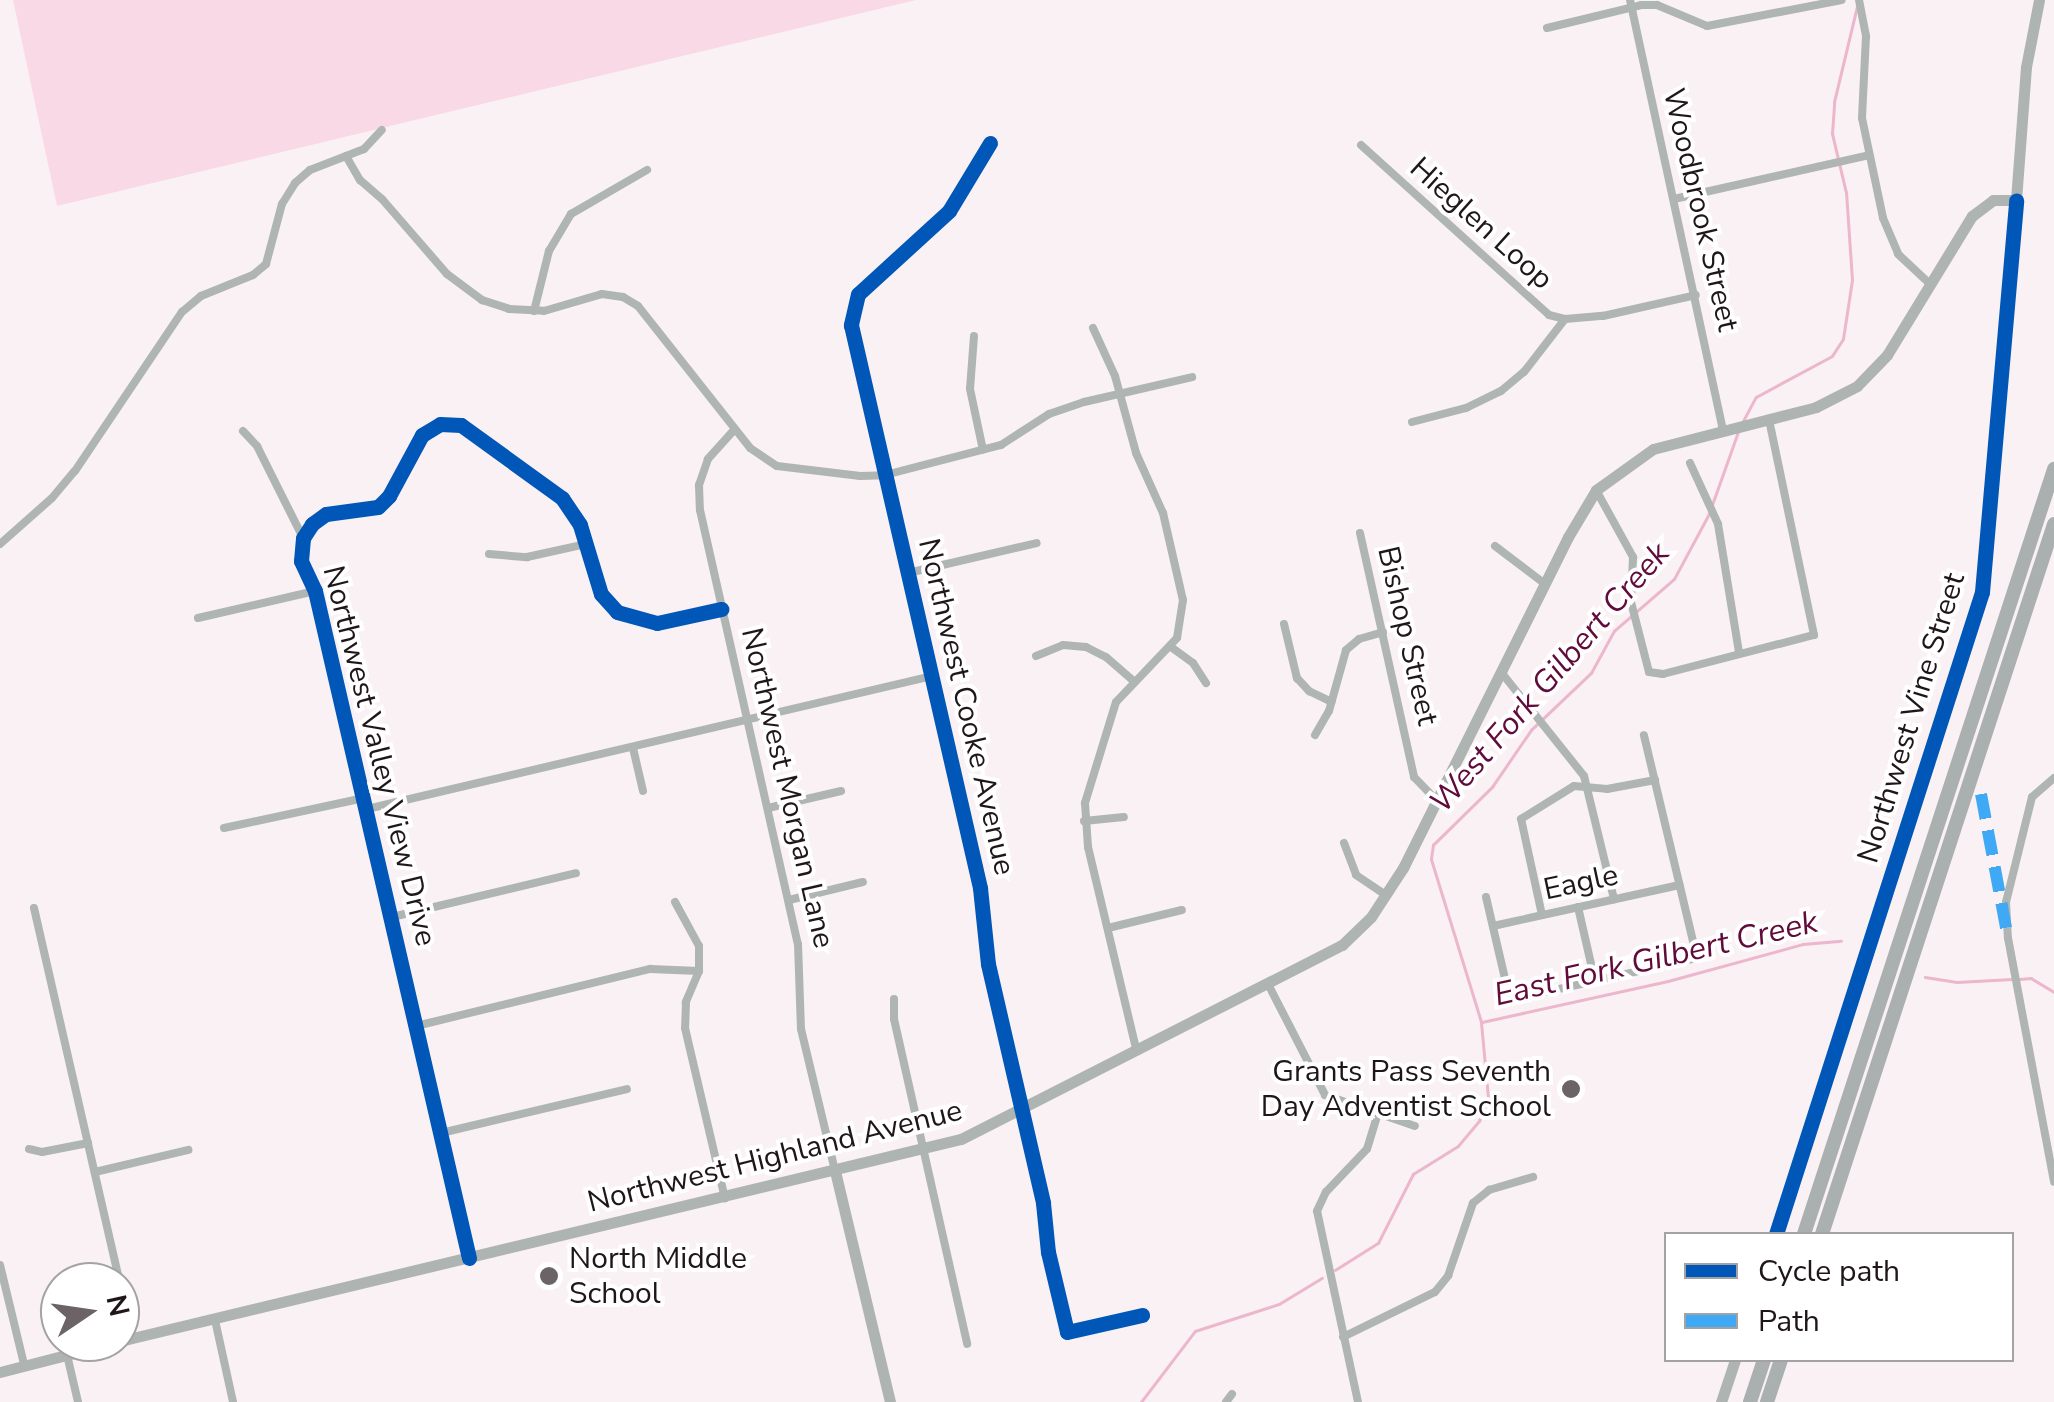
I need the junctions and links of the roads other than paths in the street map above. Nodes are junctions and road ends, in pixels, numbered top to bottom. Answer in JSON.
{"nodes":[{"id":1,"x":1842,"y":0,"type":"edge"},
{"id":2,"x":1859,"y":0,"type":"edge"},
{"id":3,"x":2038,"y":0,"type":"edge"},
{"id":4,"x":1631,"y":3,"type":"edge"},
{"id":5,"x":1548,"y":28,"type":"dead end"},
{"id":6,"x":382,"y":130,"type":"dead end"},
{"id":7,"x":990,"y":143,"type":"dead end"},
{"id":8,"x":1361,"y":145,"type":"dead end"},
{"id":9,"x":1868,"y":155,"type":"junction"},
{"id":10,"x":346,"y":156,"type":"junction"},
{"id":11,"x":648,"y":170,"type":"dead end"},
{"id":12,"x":1674,"y":199,"type":"junction"},
{"id":13,"x":2016,"y":200,"type":"junction"},
{"id":14,"x":1930,"y":284,"type":"junction"},
{"id":15,"x":1696,"y":295,"type":"junction"},
{"id":16,"x":534,"y":311,"type":"junction"},
{"id":17,"x":1565,"y":320,"type":"junction"},
{"id":18,"x":1093,"y":328,"type":"dead end"},
{"id":19,"x":974,"y":336,"type":"dead end"},
{"id":20,"x":1192,"y":377,"type":"dead end"},
{"id":21,"x":1120,"y":393,"type":"junction"},
{"id":22,"x":1769,"y":419,"type":"junction"},
{"id":23,"x":1412,"y":422,"type":"dead end"},
{"id":24,"x":734,"y":430,"type":"junction"},
{"id":25,"x":1723,"y":430,"type":"junction"},
{"id":26,"x":243,"y":431,"type":"dead end"},
{"id":27,"x":983,"y":450,"type":"junction"},
{"id":28,"x":1690,"y":463,"type":"dead end"},
{"id":29,"x":2054,"y":469,"type":"edge"},
{"id":30,"x":885,"y":475,"type":"junction"},
{"id":31,"x":1596,"y":490,"type":"junction"},
{"id":32,"x":2054,"y":524,"type":"edge"},
{"id":33,"x":1360,"y":533,"type":"dead end"},
{"id":34,"x":303,"y":538,"type":"junction"},
{"id":35,"x":1037,"y":542,"type":"dead end"},
{"id":36,"x":0,"y":544,"type":"edge"},
{"id":37,"x":586,"y":544,"type":"junction"},
{"id":38,"x":1495,"y":546,"type":"dead end"},
{"id":39,"x":489,"y":554,"type":"dead end"},
{"id":40,"x":908,"y":573,"type":"junction"},
{"id":41,"x":1545,"y":584,"type":"junction"},
{"id":42,"x":315,"y":591,"type":"junction"},
{"id":43,"x":721,"y":608,"type":"junction"},
{"id":44,"x":198,"y":618,"type":"dead end"},
{"id":45,"x":1284,"y":624,"type":"dead end"},
{"id":46,"x":1383,"y":632,"type":"junction"},
{"id":47,"x":1172,"y":647,"type":"junction"},
{"id":48,"x":1739,"y":652,"type":"junction"},
{"id":49,"x":1036,"y":656,"type":"dead end"},
{"id":50,"x":1501,"y":672,"type":"junction"},
{"id":51,"x":932,"y":676,"type":"junction"},
{"id":52,"x":1132,"y":680,"type":"junction"},
{"id":53,"x":1206,"y":684,"type":"dead end"},
{"id":54,"x":1332,"y":702,"type":"junction"},
{"id":55,"x":747,"y":720,"type":"junction"},
{"id":56,"x":1316,"y":735,"type":"dead end"},
{"id":57,"x":1644,"y":735,"type":"dead end"},
{"id":58,"x":633,"y":748,"type":"junction"},
{"id":59,"x":2054,"y":778,"type":"edge"},
{"id":60,"x":1654,"y":780,"type":"junction"},
{"id":61,"x":1588,"y":787,"type":"junction"},
{"id":62,"x":643,"y":790,"type":"dead end"},
{"id":63,"x":841,"y":791,"type":"dead end"},
{"id":64,"x":364,"y":798,"type":"junction"},
{"id":65,"x":1436,"y":800,"type":"junction"},
{"id":66,"x":768,"y":808,"type":"junction"},
{"id":67,"x":366,"y":809,"type":"junction"},
{"id":68,"x":1124,"y":817,"type":"dead end"},
{"id":69,"x":1084,"y":822,"type":"junction"},
{"id":70,"x":224,"y":828,"type":"dead end"},
{"id":71,"x":1344,"y":844,"type":"dead end"},
{"id":72,"x":576,"y":873,"type":"dead end"},
{"id":73,"x":864,"y":882,"type":"dead end"},
{"id":74,"x":1680,"y":885,"type":"junction"},
{"id":75,"x":1387,"y":896,"type":"junction"},
{"id":76,"x":1486,"y":897,"type":"dead end"},
{"id":77,"x":1614,"y":899,"type":"junction"},
{"id":78,"x":789,"y":900,"type":"junction"},
{"id":79,"x":675,"y":902,"type":"dead end"},
{"id":80,"x":1578,"y":907,"type":"junction"},
{"id":81,"x":34,"y":908,"type":"dead end"},
{"id":82,"x":1182,"y":910,"type":"dead end"},
{"id":83,"x":1542,"y":915,"type":"junction"},
{"id":84,"x":392,"y":917,"type":"junction"},
{"id":85,"x":1492,"y":926,"type":"junction"},
{"id":86,"x":1108,"y":928,"type":"junction"},
{"id":87,"x":699,"y":971,"type":"junction"},
{"id":88,"x":1595,"y":981,"type":"junction"},
{"id":89,"x":1268,"y":984,"type":"junction"},
{"id":90,"x":894,"y":999,"type":"dead end"},
{"id":91,"x":416,"y":1026,"type":"junction"},
{"id":92,"x":1136,"y":1049,"type":"junction"},
{"id":93,"x":627,"y":1089,"type":"dead end"},
{"id":94,"x":1022,"y":1108,"type":"junction"},
{"id":95,"x":1378,"y":1114,"type":"junction"},
{"id":96,"x":1414,"y":1126,"type":"dead end"},
{"id":97,"x":441,"y":1132,"type":"junction"},
{"id":98,"x":88,"y":1143,"type":"junction"},
{"id":99,"x":29,"y":1149,"type":"dead end"},
{"id":100,"x":188,"y":1150,"type":"dead end"},
{"id":101,"x":924,"y":1150,"type":"junction"},
{"id":102,"x":835,"y":1171,"type":"junction"},
{"id":103,"x":95,"y":1172,"type":"junction"},
{"id":104,"x":1533,"y":1176,"type":"dead end"},
{"id":105,"x":2054,"y":1182,"type":"edge"},
{"id":106,"x":725,"y":1198,"type":"junction"},
{"id":107,"x":1777,"y":1232,"type":"edge"},
{"id":108,"x":1805,"y":1232,"type":"edge"},
{"id":109,"x":1823,"y":1232,"type":"edge"},
{"id":110,"x":469,"y":1258,"type":"junction"},
{"id":111,"x":115,"y":1262,"type":"edge"},
{"id":112,"x":0,"y":1265,"type":"edge"},
{"id":113,"x":1142,"y":1314,"type":"dead end"},
{"id":114,"x":215,"y":1320,"type":"junction"},
{"id":115,"x":140,"y":1336,"type":"edge"},
{"id":116,"x":1343,"y":1337,"type":"junction"},
{"id":117,"x":967,"y":1344,"type":"dead end"},
{"id":118,"x":40,"y":1360,"type":"edge"},
{"id":119,"x":69,"y":1362,"type":"edge"},
{"id":120,"x":1733,"y":1362,"type":"edge"},
{"id":121,"x":1763,"y":1362,"type":"edge"},
{"id":122,"x":1780,"y":1362,"type":"edge"},
{"id":123,"x":24,"y":1364,"type":"junction"},
{"id":124,"x":0,"y":1372,"type":"edge"},
{"id":125,"x":78,"y":1402,"type":"edge"},
{"id":126,"x":233,"y":1402,"type":"edge"},
{"id":127,"x":890,"y":1402,"type":"edge"},
{"id":128,"x":1358,"y":1402,"type":"edge"},
{"id":129,"x":1720,"y":1402,"type":"edge"},
{"id":130,"x":1750,"y":1402,"type":"edge"},
{"id":131,"x":1767,"y":1402,"type":"edge"}],
"edges":[{"from":1,"to":4,"type":"street"},
{"from":2,"to":9,"type":"street"},
{"from":3,"to":13,"type":"main road"},
{"from":4,"to":5,"type":"street"},
{"from":4,"to":12,"type":"street","name":"Woodbrook Street"},
{"from":6,"to":10,"type":"street"},
{"from":7,"to":30,"type":"street","name":"Northwest Cooke Avenue"},
{"from":8,"to":17,"type":"street","name":"Hieglen Loop"},
{"from":9,"to":12,"type":"street"},
{"from":9,"to":14,"type":"street"},
{"from":10,"to":16,"type":"street"},
{"from":10,"to":36,"type":"street"},
{"from":11,"to":16,"type":"street"},
{"from":12,"to":15,"type":"street","name":"Woodbrook Street"},
{"from":13,"to":14,"type":"main road","name":"Northwest Highland Avenue"},
{"from":13,"to":107,"type":"main road","name":"Northwest Vine Street"},
{"from":14,"to":22,"type":"main road","name":"Northwest Highland Avenue"},
{"from":15,"to":17,"type":"street","name":"Hieglen Loop"},
{"from":15,"to":25,"type":"street","name":"Woodbrook Street"},
{"from":16,"to":24,"type":"street"},
{"from":17,"to":23,"type":"street"},
{"from":18,"to":21,"type":"street"},
{"from":19,"to":27,"type":"street"},
{"from":20,"to":21,"type":"street"},
{"from":21,"to":27,"type":"street"},
{"from":21,"to":47,"type":"street"},
{"from":22,"to":25,"type":"main road","name":"Northwest Highland Avenue"},
{"from":22,"to":48,"type":"street"},
{"from":24,"to":30,"type":"street"},
{"from":24,"to":43,"type":"street","name":"Northwest Morgan Lane"},
{"from":25,"to":31,"type":"main road","name":"Northwest Highland Avenue"},
{"from":26,"to":34,"type":"street"},
{"from":27,"to":30,"type":"street"},
{"from":28,"to":48,"type":"street"},
{"from":29,"to":108,"type":"highway"},
{"from":30,"to":40,"type":"street","name":"Northwest Cooke Avenue"},
{"from":31,"to":41,"type":"main road","name":"Northwest Highland Avenue"},
{"from":31,"to":48,"type":"street"},
{"from":32,"to":109,"type":"highway"},
{"from":33,"to":46,"type":"street","name":"Bishop Street"},
{"from":34,"to":37,"type":"street","name":"Northwest Valley View Drive"},
{"from":34,"to":42,"type":"street","name":"Northwest Valley View Drive"},
{"from":35,"to":40,"type":"street"},
{"from":37,"to":39,"type":"street"},
{"from":37,"to":43,"type":"street","name":"Northwest Valley View Drive"},
{"from":38,"to":41,"type":"street"},
{"from":40,"to":51,"type":"street","name":"Northwest Cooke Avenue"},
{"from":41,"to":50,"type":"main road","name":"Northwest Highland Avenue"},
{"from":42,"to":44,"type":"street"},
{"from":42,"to":64,"type":"street","name":"Northwest Valley View Drive"},
{"from":43,"to":55,"type":"street","name":"Northwest Morgan Lane"},
{"from":45,"to":54,"type":"street"},
{"from":46,"to":54,"type":"street"},
{"from":46,"to":65,"type":"street","name":"Bishop Street"},
{"from":47,"to":52,"type":"street"},
{"from":47,"to":53,"type":"street"},
{"from":49,"to":52,"type":"street"},
{"from":50,"to":61,"type":"street"},
{"from":50,"to":65,"type":"main road","name":"Northwest Highland Avenue"},
{"from":51,"to":55,"type":"street"},
{"from":51,"to":94,"type":"street","name":"Northwest Cooke Avenue"},
{"from":52,"to":69,"type":"street"},
{"from":54,"to":56,"type":"street"},
{"from":55,"to":58,"type":"street"},
{"from":55,"to":66,"type":"street","name":"Northwest Morgan Lane"},
{"from":57,"to":60,"type":"street"},
{"from":58,"to":62,"type":"street"},
{"from":58,"to":67,"type":"street"},
{"from":59,"to":105,"type":"street"},
{"from":60,"to":61,"type":"street"},
{"from":60,"to":74,"type":"street"},
{"from":61,"to":77,"type":"street"},
{"from":61,"to":83,"type":"street"},
{"from":63,"to":66,"type":"street"},
{"from":64,"to":67,"type":"street","name":"Northwest Valley View Drive"},
{"from":64,"to":70,"type":"street"},
{"from":65,"to":75,"type":"main road","name":"Northwest Highland Avenue"},
{"from":66,"to":78,"type":"street","name":"Northwest Morgan Lane"},
{"from":67,"to":84,"type":"street","name":"Northwest Valley View Drive"},
{"from":68,"to":69,"type":"street"},
{"from":69,"to":86,"type":"street"},
{"from":71,"to":75,"type":"street"},
{"from":72,"to":84,"type":"street"},
{"from":73,"to":78,"type":"street"},
{"from":74,"to":77,"type":"street","name":"Eagle"},
{"from":74,"to":88,"type":"street"},
{"from":75,"to":89,"type":"main road","name":"Northwest Highland Avenue"},
{"from":76,"to":85,"type":"street"},
{"from":77,"to":80,"type":"street","name":"Eagle"},
{"from":78,"to":102,"type":"street","name":"Northwest Morgan Lane"},
{"from":79,"to":87,"type":"street"},
{"from":80,"to":83,"type":"street","name":"Eagle"},
{"from":80,"to":88,"type":"street"},
{"from":81,"to":98,"type":"street"},
{"from":82,"to":86,"type":"street"},
{"from":83,"to":85,"type":"street","name":"Eagle"},
{"from":84,"to":91,"type":"street","name":"Northwest Valley View Drive"},
{"from":85,"to":88,"type":"street"},
{"from":86,"to":92,"type":"street"},
{"from":87,"to":91,"type":"street"},
{"from":87,"to":106,"type":"street"},
{"from":89,"to":92,"type":"main road","name":"Northwest Highland Avenue"},
{"from":89,"to":95,"type":"street"},
{"from":90,"to":101,"type":"street"},
{"from":91,"to":97,"type":"street","name":"Northwest Valley View Drive"},
{"from":92,"to":94,"type":"main road","name":"Northwest Highland Avenue"},
{"from":93,"to":97,"type":"street"},
{"from":94,"to":101,"type":"main road","name":"Northwest Highland Avenue"},
{"from":94,"to":113,"type":"street","name":"Northwest Cooke Avenue"},
{"from":95,"to":96,"type":"street"},
{"from":95,"to":116,"type":"street"},
{"from":97,"to":110,"type":"street","name":"Northwest Valley View Drive"},
{"from":98,"to":99,"type":"street"},
{"from":98,"to":103,"type":"street"},
{"from":100,"to":103,"type":"street"},
{"from":101,"to":102,"type":"main road","name":"Northwest Highland Avenue"},
{"from":101,"to":117,"type":"street"},
{"from":102,"to":106,"type":"main road","name":"Northwest Highland Avenue"},
{"from":102,"to":127,"type":"main road","name":"Northwest Morgan Lane"},
{"from":103,"to":111,"type":"street"},
{"from":104,"to":116,"type":"street"},
{"from":106,"to":110,"type":"main road","name":"Northwest Highland Avenue"},
{"from":110,"to":114,"type":"main road","name":"Northwest Highland Avenue"},
{"from":112,"to":123,"type":"street"},
{"from":114,"to":115,"type":"main road","name":"Northwest Highland Avenue"},
{"from":114,"to":126,"type":"street"},
{"from":116,"to":128,"type":"street"},
{"from":118,"to":123,"type":"main road","name":"Northwest Highland Avenue"},
{"from":119,"to":125,"type":"street"},
{"from":120,"to":129,"type":"main road"},
{"from":121,"to":130,"type":"highway"},
{"from":122,"to":131,"type":"highway"},
{"from":123,"to":124,"type":"main road","name":"Northwest Highland Avenue"}]}
